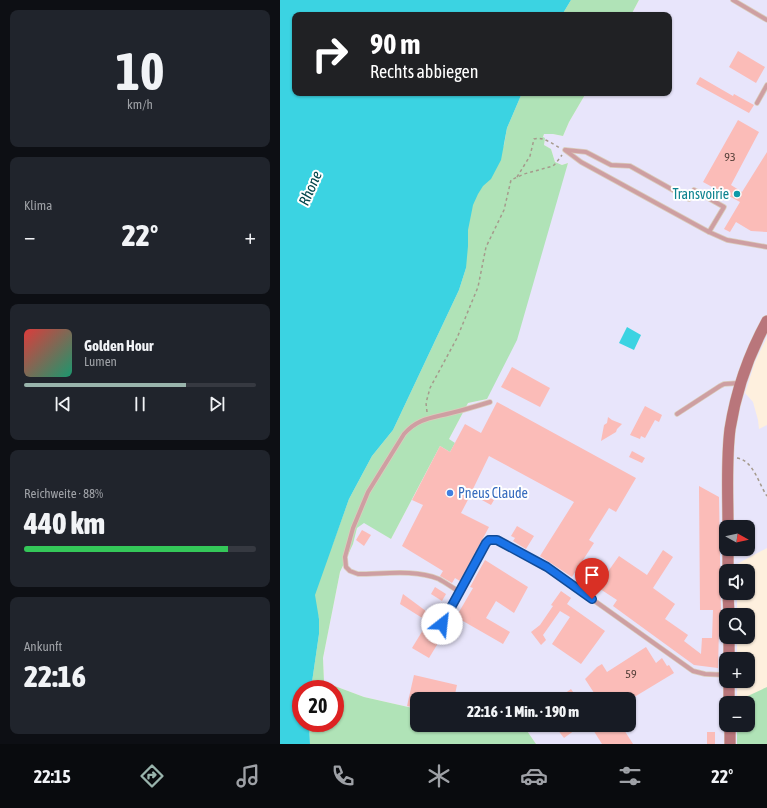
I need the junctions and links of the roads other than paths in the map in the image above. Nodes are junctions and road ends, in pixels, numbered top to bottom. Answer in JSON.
{"nodes":[{"id":1,"x":733,"y":0,"type":"edge"},
{"id":2,"x":767,"y":20,"type":"edge"},
{"id":3,"x":767,"y":85,"type":"edge"},
{"id":4,"x":757,"y":103,"type":"dead end"},
{"id":5,"x":709,"y":232,"type":"junction"},
{"id":6,"x":767,"y":247,"type":"edge"},
{"id":7,"x":767,"y":321,"type":"edge"},
{"id":8,"x":741,"y":383,"type":"junction"},
{"id":9,"x":490,"y":402,"type":"dead end"},
{"id":10,"x":677,"y":414,"type":"dead end"},
{"id":11,"x":728,"y":520,"type":"edge"},
{"id":12,"x":460,"y":592,"type":"junction"},
{"id":13,"x":442,"y":624,"type":"dead end"},
{"id":14,"x":719,"y":675,"type":"edge"},
{"id":15,"x":730,"y":732,"type":"edge"},
{"id":16,"x":730,"y":744,"type":"edge"}],
"edges":[{"from":1,"to":2,"type":"lane"},
{"from":3,"to":4,"type":"lane"},
{"from":5,"to":5,"type":"lane"},
{"from":5,"to":6,"type":"lane"},
{"from":7,"to":8,"type":"main road"},
{"from":8,"to":10,"type":"lane"},
{"from":8,"to":11,"type":"main road"},
{"from":9,"to":12,"type":"lane"},
{"from":12,"to":13,"type":"lane"},
{"from":12,"to":14,"type":"lane"},
{"from":15,"to":16,"type":"main road"}]}
